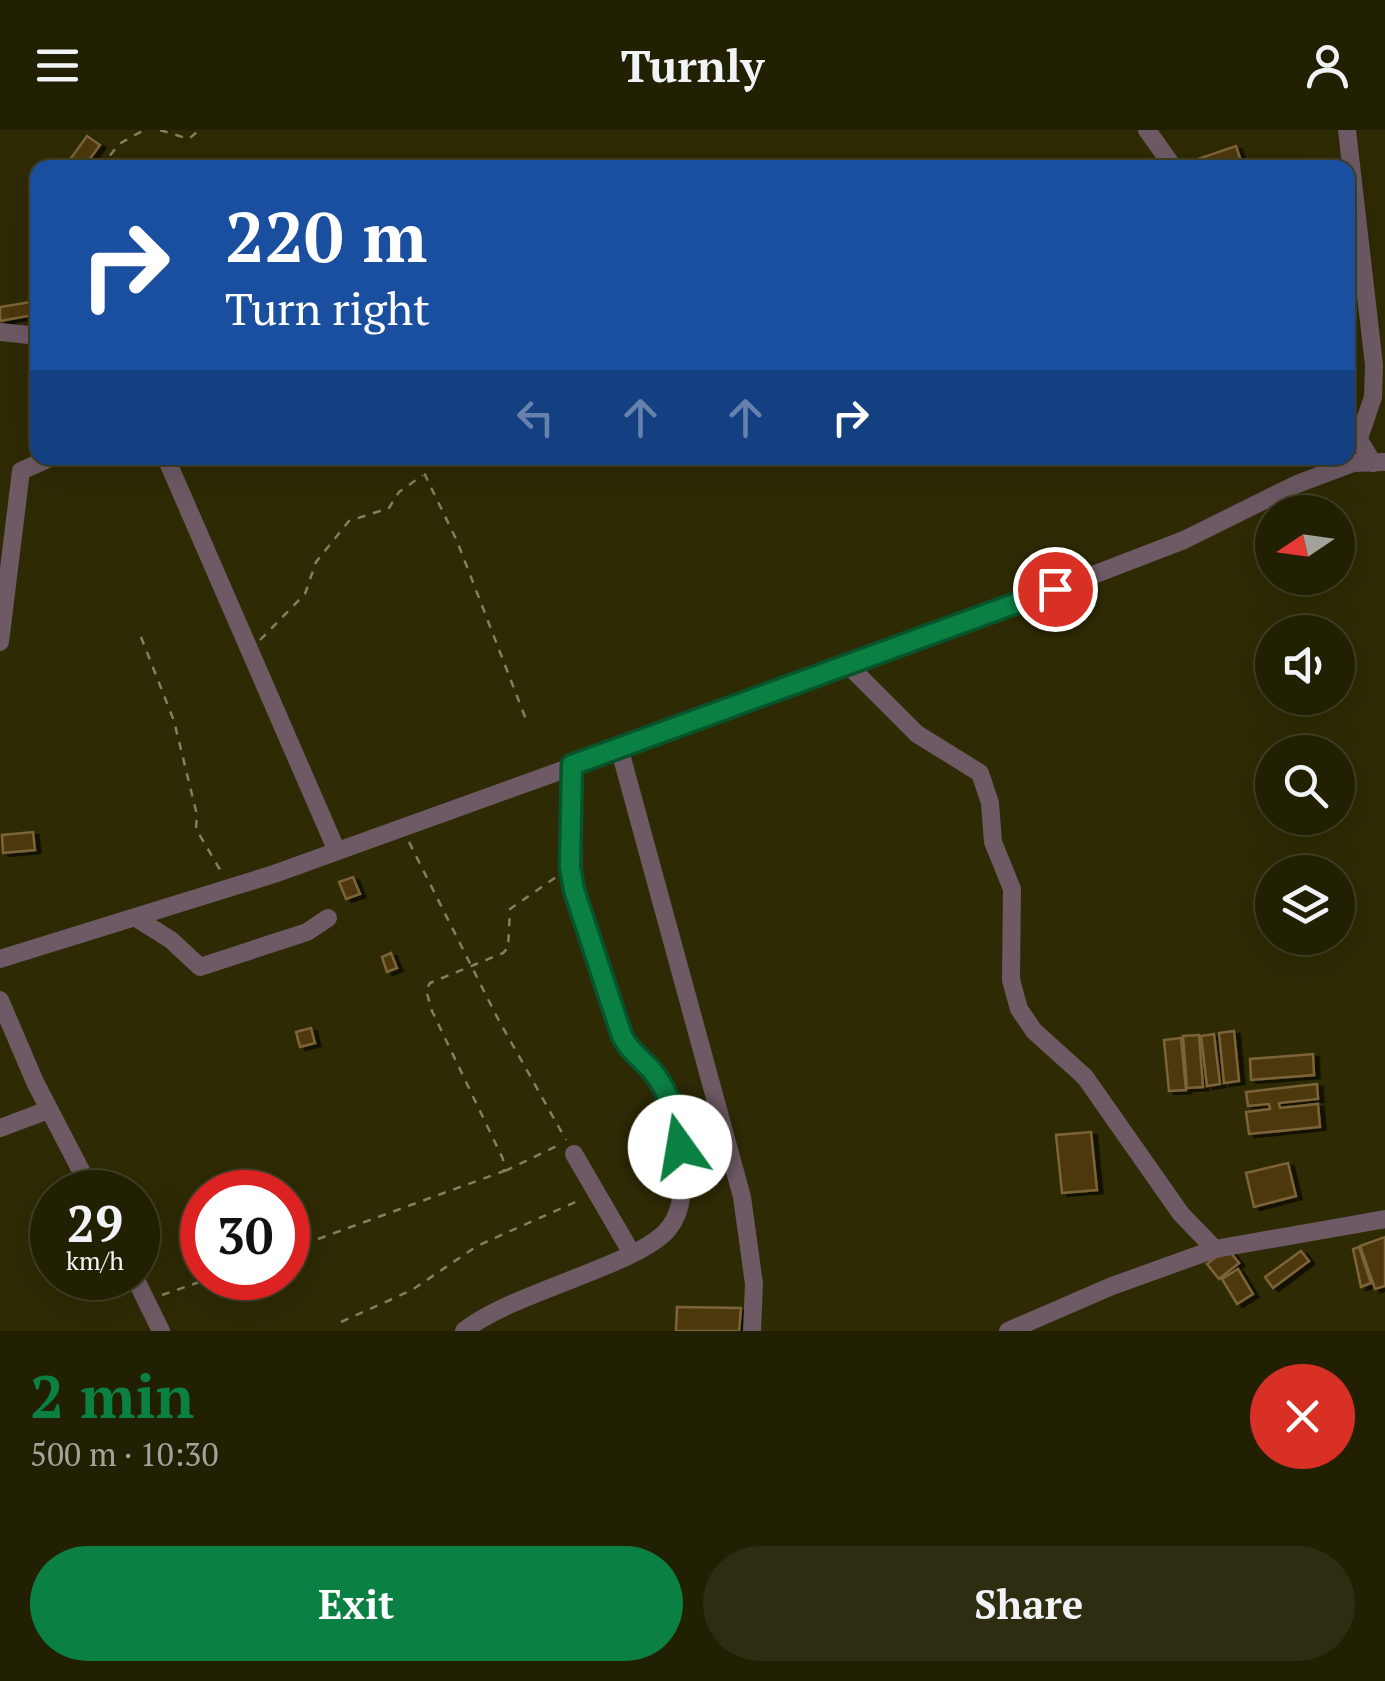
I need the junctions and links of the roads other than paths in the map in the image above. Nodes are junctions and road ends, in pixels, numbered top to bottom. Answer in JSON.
{"nodes":[{"id":1,"x":1148,"y":130,"type":"edge"},
{"id":2,"x":1346,"y":130,"type":"edge"},
{"id":3,"x":1169,"y":160,"type":"edge"},
{"id":4,"x":1350,"y":160,"type":"edge"},
{"id":5,"x":1355,"y":206,"type":"edge"},
{"id":6,"x":0,"y":332,"type":"edge"},
{"id":7,"x":30,"y":335,"type":"edge"},
{"id":8,"x":1355,"y":432,"type":"edge"},
{"id":9,"x":1359,"y":438,"type":"junction"},
{"id":10,"x":1379,"y":462,"type":"edge"},
{"id":11,"x":33,"y":465,"type":"edge"},
{"id":12,"x":169,"y":465,"type":"edge"},
{"id":13,"x":1348,"y":465,"type":"edge"},
{"id":14,"x":0,"y":642,"type":"edge"},
{"id":15,"x":848,"y":664,"type":"junction"},
{"id":16,"x":620,"y":747,"type":"junction"},
{"id":17,"x":572,"y":765,"type":"junction"},
{"id":18,"x":336,"y":848,"type":"junction"},
{"id":19,"x":136,"y":918,"type":"junction"},
{"id":20,"x":328,"y":918,"type":"dead end"},
{"id":21,"x":0,"y":959,"type":"edge"},
{"id":22,"x":0,"y":1000,"type":"edge"},
{"id":23,"x":48,"y":1110,"type":"junction"},
{"id":24,"x":0,"y":1128,"type":"edge"},
{"id":25,"x":571,"y":1148,"type":"road end"},
{"id":26,"x":80,"y":1170,"type":"edge"},
{"id":27,"x":1385,"y":1219,"type":"edge"},
{"id":28,"x":1215,"y":1248,"type":"junction"},
{"id":29,"x":631,"y":1252,"type":"junction"},
{"id":30,"x":145,"y":1300,"type":"edge"},
{"id":31,"x":161,"y":1331,"type":"edge"},
{"id":32,"x":464,"y":1331,"type":"edge"},
{"id":33,"x":752,"y":1331,"type":"edge"},
{"id":34,"x":1008,"y":1331,"type":"edge"}],
"edges":[{"from":1,"to":3,"type":"street"},
{"from":2,"to":4,"type":"street"},
{"from":5,"to":9,"type":"street"},
{"from":6,"to":7,"type":"street"},
{"from":8,"to":9,"type":"street"},
{"from":9,"to":10,"type":"street"},
{"from":11,"to":14,"type":"street"},
{"from":12,"to":18,"type":"street"},
{"from":13,"to":15,"type":"street"},
{"from":15,"to":16,"type":"street"},
{"from":15,"to":28,"type":"street"},
{"from":16,"to":17,"type":"street"},
{"from":16,"to":33,"type":"street"},
{"from":17,"to":18,"type":"street"},
{"from":17,"to":29,"type":"street"},
{"from":18,"to":19,"type":"street"},
{"from":19,"to":20,"type":"street"},
{"from":19,"to":21,"type":"street"},
{"from":22,"to":23,"type":"street"},
{"from":23,"to":24,"type":"street"},
{"from":23,"to":26,"type":"street"},
{"from":25,"to":29,"type":"street"},
{"from":27,"to":28,"type":"street"},
{"from":28,"to":34,"type":"street"},
{"from":29,"to":32,"type":"street"},
{"from":30,"to":31,"type":"street"}]}
